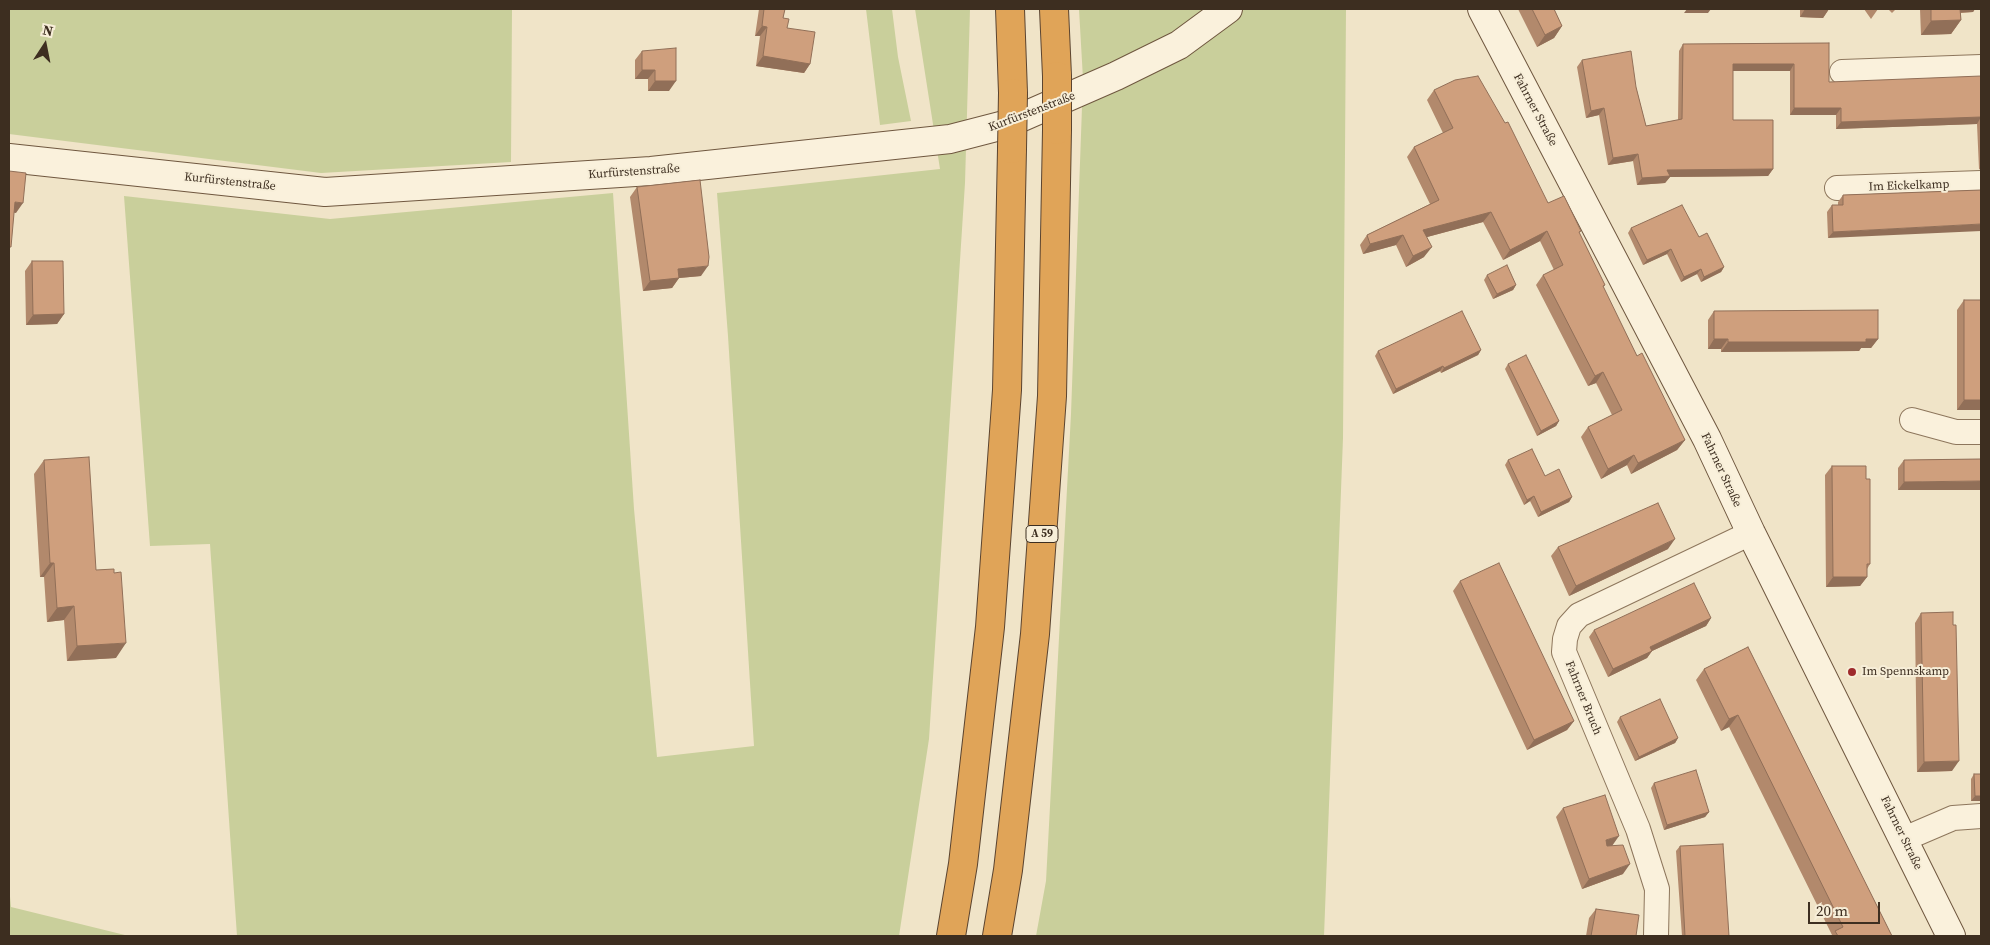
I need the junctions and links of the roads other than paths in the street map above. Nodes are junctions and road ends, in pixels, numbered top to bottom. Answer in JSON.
{"nodes":[{"id":1,"x":1010,"y":9,"type":"edge"},
{"id":2,"x":1054,"y":9,"type":"edge"},
{"id":3,"x":1228,"y":9,"type":"edge"},
{"id":4,"x":1482,"y":9,"type":"edge"},
{"id":5,"x":1981,"y":67,"type":"edge"},
{"id":6,"x":1842,"y":72,"type":"dead end"},
{"id":7,"x":9,"y":158,"type":"edge"},
{"id":8,"x":1981,"y":183,"type":"edge"},
{"id":9,"x":1837,"y":188,"type":"dead end"},
{"id":10,"x":1912,"y":420,"type":"dead end"},
{"id":11,"x":1981,"y":432,"type":"edge"},
{"id":12,"x":1751,"y":533,"type":"junction"},
{"id":13,"x":1981,"y":816,"type":"edge"},
{"id":14,"x":1904,"y":839,"type":"junction"},
{"id":15,"x":951,"y":936,"type":"edge"},
{"id":16,"x":997,"y":936,"type":"edge"},
{"id":17,"x":1656,"y":936,"type":"edge"},
{"id":18,"x":1951,"y":936,"type":"edge"}],
"edges":[{"from":1,"to":15,"type":"highway","bridge":true},
{"from":2,"to":16,"type":"highway","number":"A 59","bridge":true},
{"from":3,"to":7,"type":"street","name":"Kurfürstenstraße"},
{"from":4,"to":12,"type":"street","name":"Fahrner Straße"},
{"from":5,"to":6,"type":"street"},
{"from":8,"to":9,"type":"street","name":"Im Eickelkamp"},
{"from":10,"to":11,"type":"street"},
{"from":12,"to":14,"type":"street","name":"Fahrner Straße"},
{"from":12,"to":17,"type":"street","name":"Fahrner Bruch"},
{"from":13,"to":14,"type":"street"},
{"from":14,"to":18,"type":"street","name":"Fahrner Straße"}]}
